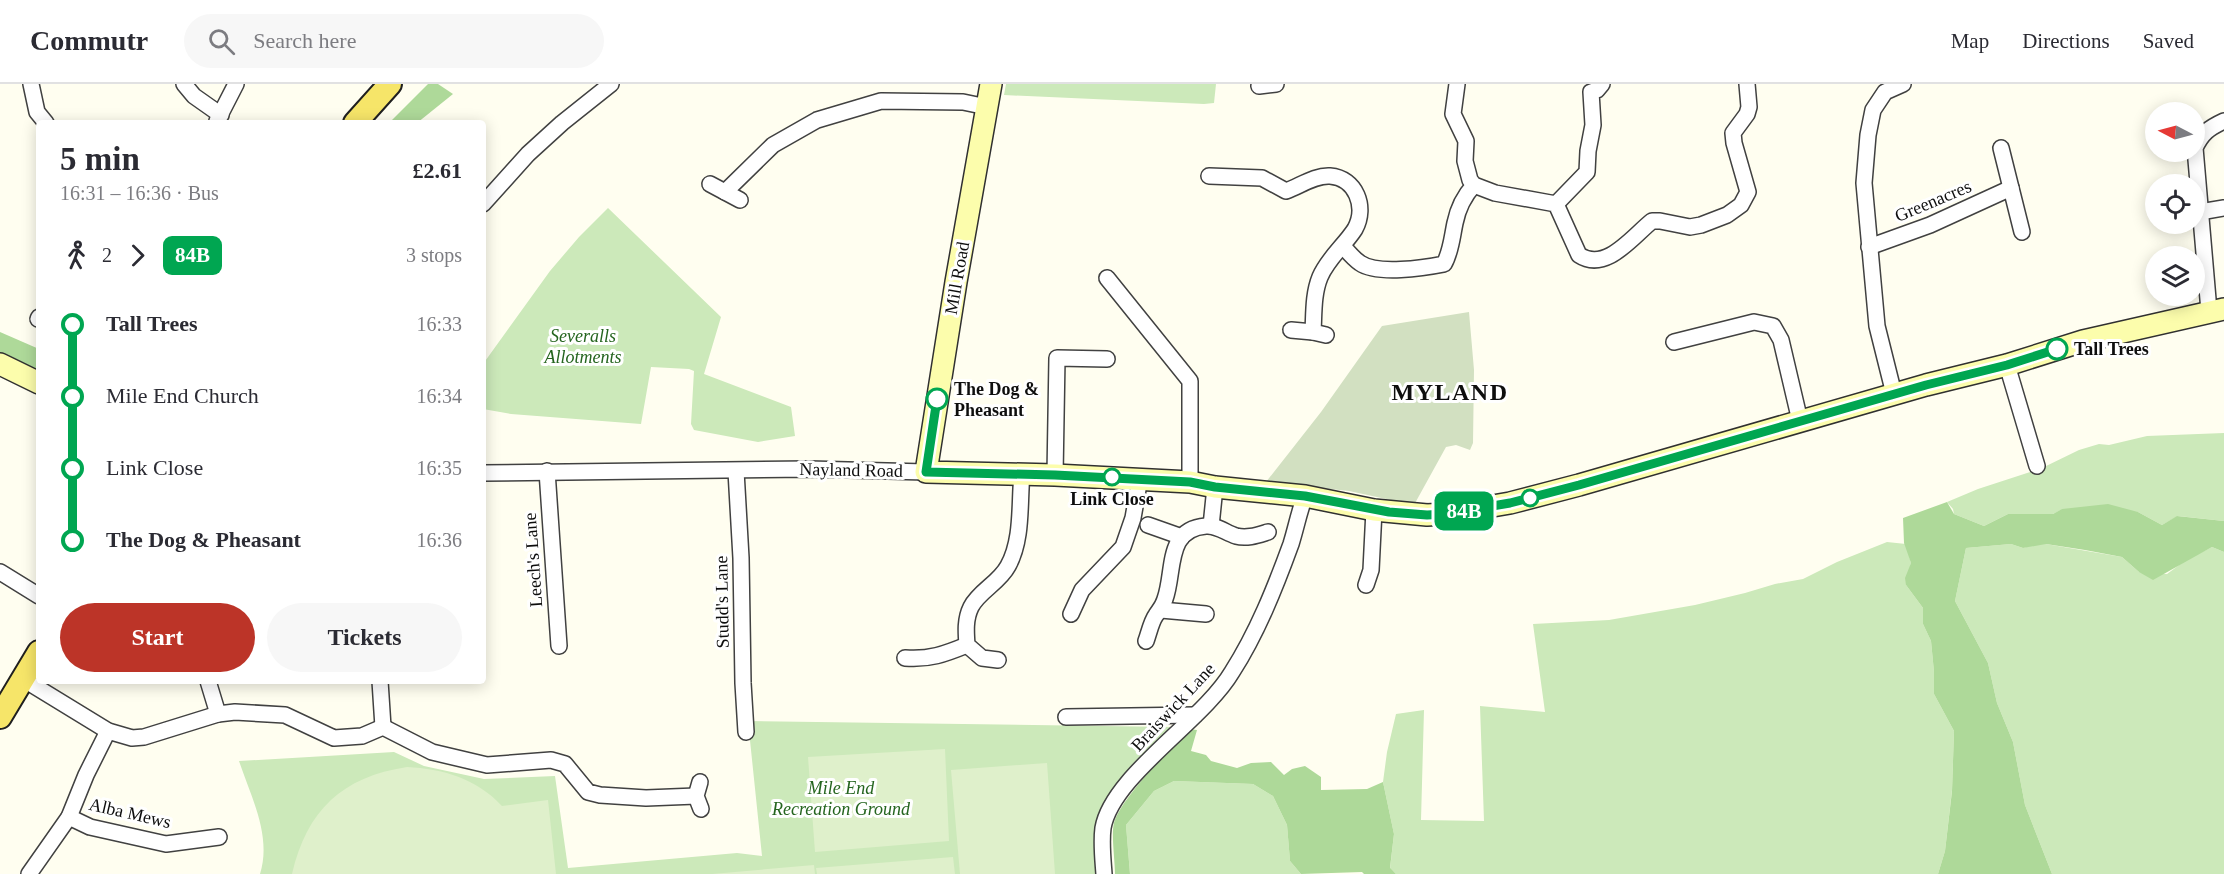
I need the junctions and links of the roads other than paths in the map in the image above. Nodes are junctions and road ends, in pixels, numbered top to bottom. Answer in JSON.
{"nodes":[{"id":1,"x":31,"y":84,"type":"edge"},
{"id":2,"x":184,"y":84,"type":"edge"},
{"id":3,"x":236,"y":84,"type":"edge"},
{"id":4,"x":390,"y":84,"type":"edge"},
{"id":5,"x":611,"y":84,"type":"edge"},
{"id":6,"x":992,"y":84,"type":"edge"},
{"id":7,"x":1457,"y":84,"type":"edge"},
{"id":8,"x":1747,"y":84,"type":"edge"},
{"id":9,"x":1903,"y":84,"type":"edge"},
{"id":10,"x":1594,"y":87,"type":"edge"},
{"id":11,"x":987,"y":106,"type":"junction"},
{"id":12,"x":219,"y":119,"type":"edge"},
{"id":13,"x":44,"y":120,"type":"edge"},
{"id":14,"x":358,"y":120,"type":"edge"},
{"id":15,"x":2224,"y":121,"type":"edge"},
{"id":16,"x":2001,"y":148,"type":"dead end"},
{"id":17,"x":2197,"y":174,"type":"edge"},
{"id":18,"x":1209,"y":176,"type":"dead end"},
{"id":19,"x":710,"y":184,"type":"dead end"},
{"id":20,"x":1474,"y":185,"type":"junction"},
{"id":21,"x":2011,"y":188,"type":"junction"},
{"id":22,"x":725,"y":192,"type":"junction"},
{"id":23,"x":740,"y":200,"type":"dead end"},
{"id":24,"x":486,"y":201,"type":"edge"},
{"id":25,"x":1556,"y":204,"type":"junction"},
{"id":26,"x":2224,"y":208,"type":"edge"},
{"id":27,"x":2205,"y":211,"type":"edge"},
{"id":28,"x":2022,"y":232,"type":"dead end"},
{"id":29,"x":2204,"y":234,"type":"edge"},
{"id":30,"x":1343,"y":246,"type":"junction"},
{"id":31,"x":1869,"y":247,"type":"junction"},
{"id":32,"x":1107,"y":278,"type":"dead end"},
{"id":33,"x":2217,"y":310,"type":"edge"},
{"id":34,"x":1291,"y":330,"type":"dead end"},
{"id":35,"x":1674,"y":342,"type":"dead end"},
{"id":36,"x":1107,"y":359,"type":"dead end"},
{"id":37,"x":0,"y":364,"type":"edge"},
{"id":38,"x":2007,"y":365,"type":"junction"},
{"id":39,"x":36,"y":382,"type":"edge"},
{"id":40,"x":1894,"y":394,"type":"junction"},
{"id":41,"x":1800,"y":421,"type":"junction"},
{"id":42,"x":2037,"y":466,"type":"dead end"},
{"id":43,"x":547,"y":471,"type":"junction"},
{"id":44,"x":736,"y":471,"type":"junction"},
{"id":45,"x":486,"y":472,"type":"edge"},
{"id":46,"x":926,"y":472,"type":"junction"},
{"id":47,"x":1022,"y":474,"type":"junction"},
{"id":48,"x":1055,"y":475,"type":"junction"},
{"id":49,"x":1140,"y":478,"type":"junction"},
{"id":50,"x":1190,"y":482,"type":"junction"},
{"id":51,"x":1215,"y":487,"type":"junction"},
{"id":52,"x":1315,"y":498,"type":"junction"},
{"id":53,"x":1374,"y":510,"type":"junction"},
{"id":54,"x":1148,"y":525,"type":"dead end"},
{"id":55,"x":1211,"y":526,"type":"junction"},
{"id":56,"x":1268,"y":532,"type":"dead end"},
{"id":57,"x":1182,"y":537,"type":"junction"},
{"id":58,"x":0,"y":572,"type":"edge"},
{"id":59,"x":1366,"y":585,"type":"dead end"},
{"id":60,"x":36,"y":594,"type":"edge"},
{"id":61,"x":1161,"y":610,"type":"junction"},
{"id":62,"x":1071,"y":614,"type":"dead end"},
{"id":63,"x":1206,"y":614,"type":"dead end"},
{"id":64,"x":1146,"y":641,"type":"dead end"},
{"id":65,"x":966,"y":645,"type":"junction"},
{"id":66,"x":559,"y":646,"type":"dead end"},
{"id":67,"x":36,"y":657,"type":"edge"},
{"id":68,"x":905,"y":658,"type":"dead end"},
{"id":69,"x":998,"y":660,"type":"dead end"},
{"id":70,"x":23,"y":679,"type":"junction"},
{"id":71,"x":209,"y":684,"type":"edge"},
{"id":72,"x":380,"y":684,"type":"edge"},
{"id":73,"x":218,"y":714,"type":"junction"},
{"id":74,"x":1195,"y":715,"type":"junction"},
{"id":75,"x":0,"y":717,"type":"edge"},
{"id":76,"x":1066,"y":717,"type":"dead end"},
{"id":77,"x":383,"y":727,"type":"junction"},
{"id":78,"x":108,"y":731,"type":"junction"},
{"id":79,"x":746,"y":732,"type":"dead end"},
{"id":80,"x":699,"y":796,"type":"dead end"},
{"id":81,"x":69,"y":817,"type":"junction"},
{"id":82,"x":219,"y":837,"type":"dead end"},
{"id":83,"x":29,"y":874,"type":"edge"},
{"id":84,"x":1104,"y":874,"type":"edge"}],
"edges":[{"from":1,"to":13,"type":"street"},
{"from":2,"to":12,"type":"street"},
{"from":3,"to":12,"type":"street"},
{"from":4,"to":14,"type":"main road"},
{"from":5,"to":24,"type":"street"},
{"from":6,"to":11,"type":"street","name":"Mill Road"},
{"from":7,"to":20,"type":"street"},
{"from":8,"to":25,"type":"street"},
{"from":9,"to":31,"type":"street"},
{"from":10,"to":25,"type":"street"},
{"from":11,"to":22,"type":"street"},
{"from":11,"to":46,"type":"street","name":"Mill Road"},
{"from":15,"to":17,"type":"street"},
{"from":16,"to":21,"type":"street"},
{"from":18,"to":30,"type":"street"},
{"from":19,"to":22,"type":"street"},
{"from":20,"to":25,"type":"street"},
{"from":20,"to":30,"type":"street"},
{"from":21,"to":28,"type":"street"},
{"from":21,"to":31,"type":"street","name":"Greenacres"},
{"from":22,"to":23,"type":"street"},
{"from":26,"to":27,"type":"street"},
{"from":29,"to":33,"type":"street"},
{"from":30,"to":34,"type":"street"},
{"from":31,"to":40,"type":"street"},
{"from":32,"to":50,"type":"street"},
{"from":33,"to":38,"type":"street","name":"Nayland Road"},
{"from":35,"to":41,"type":"street"},
{"from":36,"to":48,"type":"street"},
{"from":37,"to":39,"type":"street"},
{"from":38,"to":40,"type":"street","name":"Nayland Road"},
{"from":38,"to":42,"type":"street"},
{"from":40,"to":41,"type":"street","name":"Nayland Road"},
{"from":41,"to":53,"type":"street","name":"Nayland Road"},
{"from":43,"to":44,"type":"street","name":"Nayland Road"},
{"from":43,"to":45,"type":"street","name":"Nayland Road"},
{"from":43,"to":66,"type":"street","name":"Leech's Lane"},
{"from":44,"to":46,"type":"street","name":"Nayland Road"},
{"from":44,"to":79,"type":"street","name":"Studd's Lane"},
{"from":46,"to":47,"type":"street","name":"Nayland Road"},
{"from":47,"to":48,"type":"street","name":"Nayland Road"},
{"from":47,"to":65,"type":"street"},
{"from":48,"to":49,"type":"street","name":"Nayland Road"},
{"from":49,"to":50,"type":"street","name":"Nayland Road"},
{"from":49,"to":62,"type":"street"},
{"from":50,"to":51,"type":"street","name":"Nayland Road"},
{"from":51,"to":52,"type":"street","name":"Nayland Road"},
{"from":51,"to":55,"type":"street"},
{"from":52,"to":53,"type":"street","name":"Nayland Road"},
{"from":52,"to":74,"type":"street","name":"Braiswick Lane"},
{"from":53,"to":59,"type":"street"},
{"from":54,"to":57,"type":"street"},
{"from":55,"to":56,"type":"street"},
{"from":55,"to":57,"type":"street"},
{"from":57,"to":61,"type":"street"},
{"from":58,"to":60,"type":"street"},
{"from":61,"to":63,"type":"street"},
{"from":61,"to":64,"type":"street"},
{"from":65,"to":68,"type":"street"},
{"from":65,"to":69,"type":"street"},
{"from":67,"to":70,"type":"main road"},
{"from":70,"to":75,"type":"main road"},
{"from":70,"to":78,"type":"street"},
{"from":71,"to":73,"type":"street"},
{"from":72,"to":77,"type":"street"},
{"from":73,"to":77,"type":"street"},
{"from":73,"to":78,"type":"street"},
{"from":74,"to":76,"type":"street"},
{"from":74,"to":84,"type":"street","name":"Braiswick Lane"},
{"from":77,"to":80,"type":"street"},
{"from":78,"to":81,"type":"street"},
{"from":81,"to":82,"type":"street","name":"Alba Mews"},
{"from":81,"to":83,"type":"street"}]}
